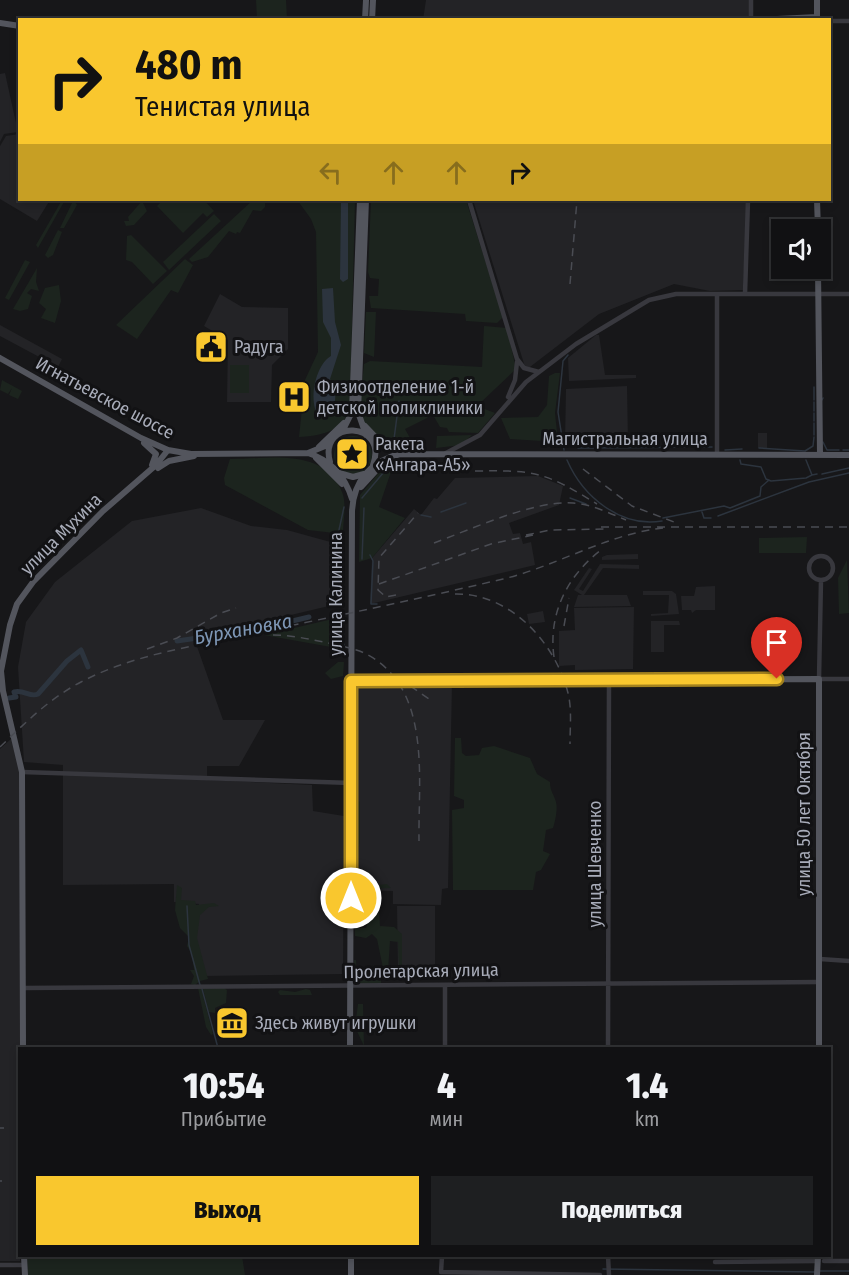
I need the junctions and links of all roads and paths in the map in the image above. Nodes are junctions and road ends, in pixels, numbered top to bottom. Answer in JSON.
{"nodes":[{"id":1,"x":366,"y":0,"type":"edge"},
{"id":2,"x":373,"y":0,"type":"edge"},
{"id":3,"x":751,"y":0,"type":"edge"},
{"id":4,"x":817,"y":0,"type":"edge"},
{"id":5,"x":365,"y":18,"type":"edge"},
{"id":6,"x":372,"y":18,"type":"edge"},
{"id":7,"x":751,"y":18,"type":"edge"},
{"id":8,"x":817,"y":18,"type":"edge"},
{"id":9,"x":831,"y":21,"type":"edge"},
{"id":10,"x":849,"y":21,"type":"edge"},
{"id":11,"x":0,"y":23,"type":"edge"},
{"id":12,"x":18,"y":26,"type":"edge"},
{"id":13,"x":360,"y":201,"type":"edge"},
{"id":14,"x":366,"y":201,"type":"edge"},
{"id":15,"x":469,"y":201,"type":"edge"},
{"id":16,"x":748,"y":201,"type":"edge"},
{"id":17,"x":817,"y":201,"type":"edge"},
{"id":18,"x":818,"y":219,"type":"edge"},
{"id":19,"x":818,"y":279,"type":"edge"},
{"id":20,"x":717,"y":294,"type":"junction"},
{"id":21,"x":745,"y":294,"type":"junction"},
{"id":22,"x":818,"y":294,"type":"junction"},
{"id":23,"x":849,"y":294,"type":"edge"},
{"id":24,"x":0,"y":358,"type":"edge"},
{"id":25,"x":517,"y":359,"type":"junction"},
{"id":26,"x":539,"y":372,"type":"junction"},
{"id":27,"x":505,"y":404,"type":"junction"},
{"id":28,"x":355,"y":412,"type":"junction"},
{"id":29,"x":342,"y":432,"type":"junction"},
{"id":30,"x":366,"y":435,"type":"junction"},
{"id":31,"x":141,"y":438,"type":"junction"},
{"id":32,"x":330,"y":444,"type":"junction"},
{"id":33,"x":374,"y":444,"type":"junction"},
{"id":34,"x":168,"y":450,"type":"junction"},
{"id":35,"x":308,"y":453,"type":"junction"},
{"id":36,"x":446,"y":453,"type":"junction"},
{"id":37,"x":209,"y":454,"type":"junction"},
{"id":38,"x":400,"y":454,"type":"junction"},
{"id":39,"x":717,"y":455,"type":"junction"},
{"id":40,"x":820,"y":455,"type":"junction"},
{"id":41,"x":849,"y":455,"type":"edge"},
{"id":42,"x":330,"y":462,"type":"junction"},
{"id":43,"x":373,"y":465,"type":"junction"},
{"id":44,"x":367,"y":472,"type":"junction"},
{"id":45,"x":339,"y":473,"type":"junction"},
{"id":46,"x":145,"y":476,"type":"junction"},
{"id":47,"x":352,"y":500,"type":"junction"},
{"id":48,"x":821,"y":580,"type":"junction"},
{"id":49,"x":819,"y":679,"type":"junction"},
{"id":50,"x":849,"y":679,"type":"edge"},
{"id":51,"x":609,"y":680,"type":"junction"},
{"id":52,"x":351,"y":681,"type":"junction"},
{"id":53,"x":22,"y":772,"type":"junction"},
{"id":54,"x":352,"y":783,"type":"junction"},
{"id":55,"x":820,"y":959,"type":"junction"},
{"id":56,"x":849,"y":960,"type":"edge"},
{"id":57,"x":608,"y":982,"type":"junction"},
{"id":58,"x":819,"y":982,"type":"junction"},
{"id":59,"x":445,"y":985,"type":"junction"},
{"id":60,"x":350,"y":986,"type":"junction"},
{"id":61,"x":24,"y":988,"type":"junction"},
{"id":62,"x":23,"y":1047,"type":"edge"},
{"id":63,"x":350,"y":1047,"type":"edge"},
{"id":64,"x":445,"y":1047,"type":"edge"},
{"id":65,"x":608,"y":1047,"type":"edge"},
{"id":66,"x":819,"y":1047,"type":"edge"},
{"id":67,"x":24,"y":1257,"type":"edge"},
{"id":68,"x":351,"y":1257,"type":"edge"},
{"id":69,"x":442,"y":1257,"type":"edge"},
{"id":70,"x":608,"y":1257,"type":"edge"},
{"id":71,"x":820,"y":1259,"type":"edge"},
{"id":72,"x":849,"y":1261,"type":"edge"},
{"id":73,"x":715,"y":1262,"type":"dead end"},
{"id":74,"x":0,"y":1265,"type":"edge"},
{"id":75,"x":24,"y":1265,"type":"junction"},
{"id":76,"x":441,"y":1274,"type":"edge"},
{"id":77,"x":609,"y":1274,"type":"edge"},
{"id":78,"x":25,"y":1275,"type":"edge"},
{"id":79,"x":351,"y":1275,"type":"edge"},
{"id":80,"x":600,"y":1275,"type":"edge"},
{"id":81,"x":818,"y":1275,"type":"edge"}],
"edges":[{"from":1,"to":5,"type":"main road"},
{"from":2,"to":6,"type":"main road"},
{"from":3,"to":7,"type":"street"},
{"from":4,"to":8,"type":"main road"},
{"from":9,"to":10,"type":"street"},
{"from":11,"to":12,"type":"main road"},
{"from":13,"to":28,"type":"main road"},
{"from":14,"to":28,"type":"main road"},
{"from":15,"to":25,"type":"street"},
{"from":16,"to":21,"type":"street"},
{"from":17,"to":18,"type":"main road"},
{"from":19,"to":22,"type":"main road"},
{"from":20,"to":21,"type":"street"},
{"from":20,"to":26,"type":"street"},
{"from":20,"to":39,"type":"street"},
{"from":21,"to":22,"type":"street"},
{"from":22,"to":23,"type":"street"},
{"from":22,"to":40,"type":"main road"},
{"from":24,"to":31,"type":"main road","name":"Игнатьевское шоссе"},
{"from":25,"to":26,"type":"street"},
{"from":25,"to":27,"type":"street"},
{"from":26,"to":27,"type":"street"},
{"from":27,"to":36,"type":"street"},
{"from":28,"to":29,"type":"main road"},
{"from":28,"to":30,"type":"main road"},
{"from":28,"to":35,"type":"main road"},
{"from":28,"to":38,"type":"main road"},
{"from":29,"to":30,"type":"main road"},
{"from":29,"to":32,"type":"main road"},
{"from":30,"to":33,"type":"main road"},
{"from":31,"to":34,"type":"main road","name":"Игнатьевское шоссе"},
{"from":31,"to":46,"type":"main road"},
{"from":32,"to":35,"type":"main road"},
{"from":32,"to":42,"type":"main road"},
{"from":33,"to":38,"type":"main road"},
{"from":33,"to":43,"type":"main road"},
{"from":34,"to":37,"type":"main road","name":"Игнатьевское шоссе"},
{"from":34,"to":46,"type":"main road","name":"улица Мухина"},
{"from":35,"to":37,"type":"main road","name":"Игнатьевское шоссе"},
{"from":35,"to":42,"type":"main road"},
{"from":35,"to":47,"type":"main road"},
{"from":36,"to":38,"type":"main road","name":"Магистральная улица"},
{"from":36,"to":39,"type":"main road","name":"Магистральная улица"},
{"from":37,"to":46,"type":"main road"},
{"from":38,"to":43,"type":"main road"},
{"from":38,"to":47,"type":"main road"},
{"from":39,"to":40,"type":"main road","name":"Магистральная улица"},
{"from":40,"to":41,"type":"main road","name":"Магистральная улица"},
{"from":42,"to":45,"type":"main road"},
{"from":43,"to":44,"type":"main road"},
{"from":44,"to":45,"type":"main road"},
{"from":44,"to":47,"type":"main road"},
{"from":45,"to":47,"type":"main road"},
{"from":46,"to":53,"type":"main road","name":"улица Мухина"},
{"from":47,"to":52,"type":"main road","name":"улица Калинина"},
{"from":48,"to":48,"type":"street","name":"улица 50 лет Октября"},
{"from":48,"to":49,"type":"street","name":"улица 50 лет Октября"},
{"from":49,"to":50,"type":"street"},
{"from":49,"to":51,"type":"main road"},
{"from":49,"to":55,"type":"main road","name":"улица 50 лет Октября"},
{"from":51,"to":52,"type":"main road"},
{"from":51,"to":57,"type":"street","name":"улица Шевченко"},
{"from":52,"to":54,"type":"main road","name":"улица Калинина"},
{"from":53,"to":54,"type":"street"},
{"from":53,"to":61,"type":"main road","name":"улица Мухина"},
{"from":54,"to":60,"type":"main road","name":"улица Калинина"},
{"from":55,"to":56,"type":"street"},
{"from":55,"to":58,"type":"main road","name":"улица 50 лет Октября"},
{"from":57,"to":58,"type":"street","name":"Пролетарская улица"},
{"from":57,"to":59,"type":"street","name":"Пролетарская улица"},
{"from":57,"to":65,"type":"street","name":"улица Шевченко"},
{"from":58,"to":66,"type":"main road","name":"улица 50 лет Октября"},
{"from":59,"to":60,"type":"street","name":"Пролетарская улица"},
{"from":59,"to":64,"type":"street"},
{"from":60,"to":61,"type":"street","name":"Пролетарская улица"},
{"from":60,"to":63,"type":"main road","name":"улица Калинина"},
{"from":61,"to":62,"type":"main road","name":"улица Мухина"},
{"from":67,"to":75,"type":"main road"},
{"from":68,"to":79,"type":"main road"},
{"from":69,"to":76,"type":"street"},
{"from":70,"to":77,"type":"street"},
{"from":71,"to":72,"type":"street"},
{"from":71,"to":73,"type":"street"},
{"from":71,"to":81,"type":"main road"},
{"from":74,"to":75,"type":"street"},
{"from":75,"to":78,"type":"main road"},
{"from":76,"to":80,"type":"street"}]}
